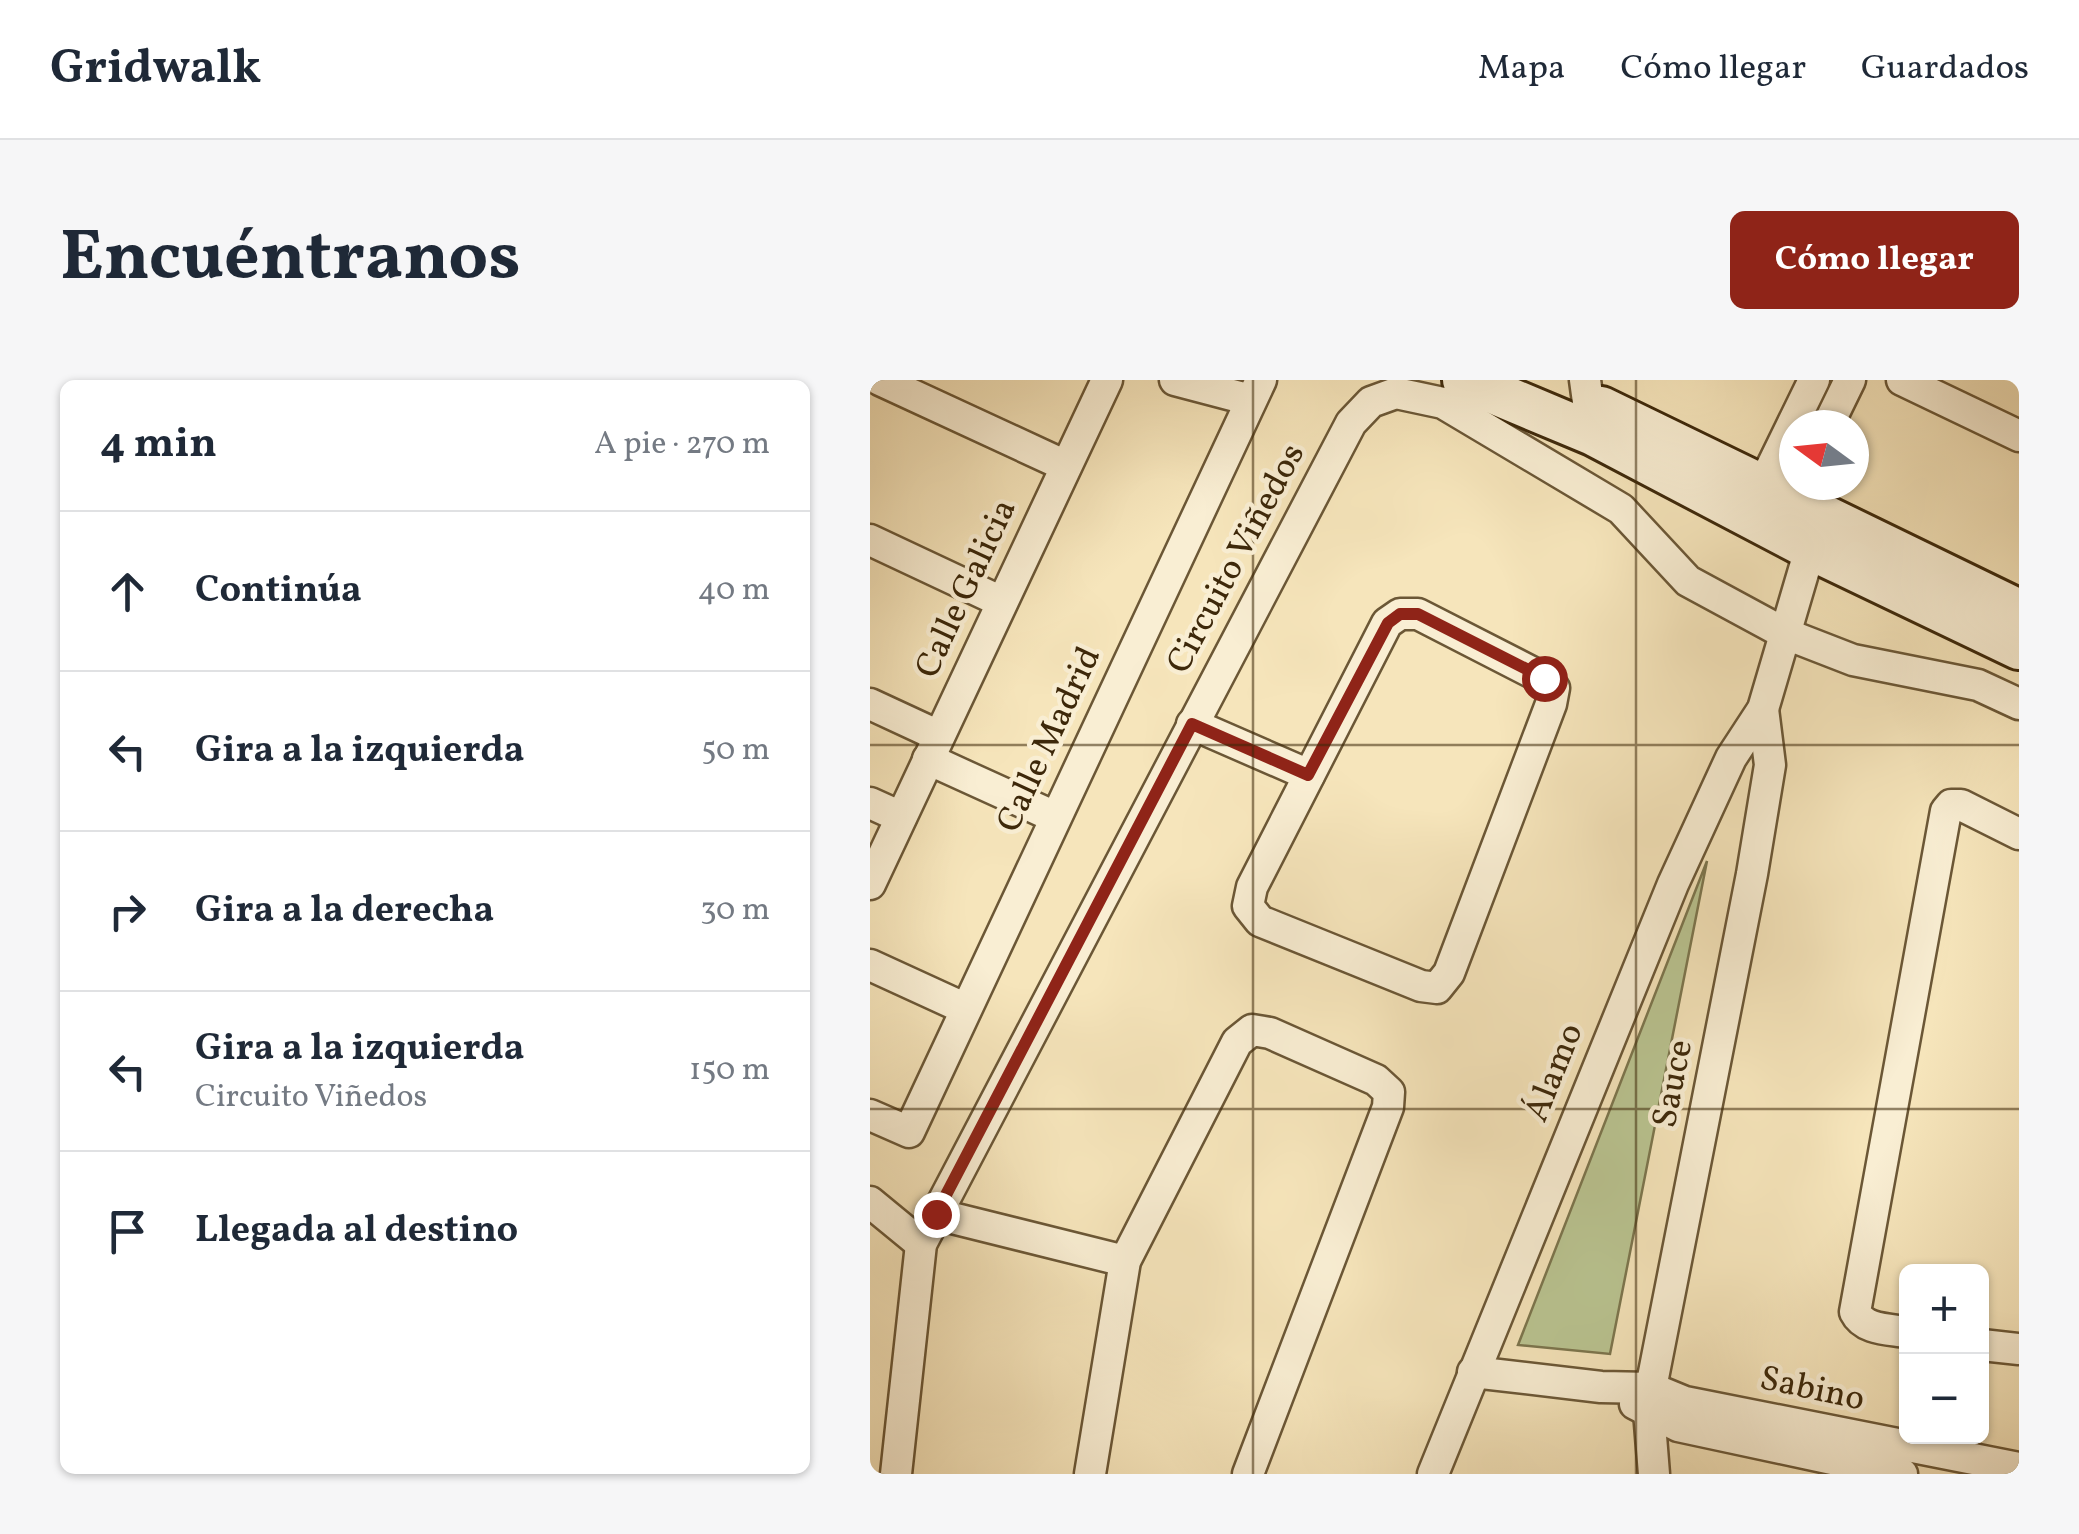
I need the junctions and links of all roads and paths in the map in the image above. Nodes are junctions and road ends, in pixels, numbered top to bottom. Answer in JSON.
{"nodes":[{"id":1,"x":880,"y":380,"type":"edge"},
{"id":2,"x":1107,"y":380,"type":"edge"},
{"id":3,"x":1175,"y":380,"type":"edge"},
{"id":4,"x":1464,"y":380,"type":"edge"},
{"id":5,"x":1541,"y":380,"type":"edge"},
{"id":6,"x":1814,"y":380,"type":"edge"},
{"id":7,"x":1850,"y":380,"type":"edge"},
{"id":8,"x":1902,"y":380,"type":"edge"},
{"id":9,"x":1256,"y":390,"type":"edge"},
{"id":10,"x":1589,"y":406,"type":"edge"},
{"id":11,"x":1835,"y":410,"type":"edge"},
{"id":12,"x":2019,"y":436,"type":"edge"},
{"id":13,"x":1066,"y":466,"type":"junction"},
{"id":14,"x":1787,"y":511,"type":"edge"},
{"id":15,"x":870,"y":540,"type":"edge"},
{"id":16,"x":1002,"y":602,"type":"junction"},
{"id":17,"x":2019,"y":610,"type":"edge"},
{"id":18,"x":1786,"y":634,"type":"junction"},
{"id":19,"x":2019,"y":648,"type":"edge"},
{"id":20,"x":870,"y":704,"type":"edge"},
{"id":21,"x":2019,"y":704,"type":"edge"},
{"id":22,"x":1763,"y":709,"type":"junction"},
{"id":23,"x":1192,"y":724,"type":"junction"},
{"id":24,"x":934,"y":748,"type":"junction"},
{"id":25,"x":1308,"y":775,"type":"junction"},
{"id":26,"x":870,"y":803,"type":"edge"},
{"id":27,"x":901,"y":817,"type":"junction"},
{"id":28,"x":1055,"y":817,"type":"junction"},
{"id":29,"x":2019,"y":834,"type":"edge"},
{"id":30,"x":870,"y":884,"type":"edge"},
{"id":31,"x":870,"y":965,"type":"edge"},
{"id":32,"x":966,"y":1009,"type":"junction"},
{"id":33,"x":870,"y":1115,"type":"edge"},
{"id":34,"x":870,"y":1202,"type":"edge"},
{"id":35,"x":936,"y":1214,"type":"junction"},
{"id":36,"x":921,"y":1244,"type":"junction"},
{"id":37,"x":1125,"y":1261,"type":"junction"},
{"id":38,"x":1899,"y":1331,"type":"edge"},
{"id":39,"x":1989,"y":1345,"type":"edge"},
{"id":40,"x":2019,"y":1349,"type":"edge"},
{"id":41,"x":1473,"y":1372,"type":"junction"},
{"id":42,"x":1650,"y":1400,"type":"junction"},
{"id":43,"x":1930,"y":1454,"type":"edge"},
{"id":44,"x":2019,"y":1468,"type":"edge"},
{"id":45,"x":896,"y":1474,"type":"edge"},
{"id":46,"x":1090,"y":1474,"type":"edge"},
{"id":47,"x":1248,"y":1474,"type":"edge"},
{"id":48,"x":1433,"y":1474,"type":"edge"},
{"id":49,"x":1654,"y":1474,"type":"edge"},
{"id":50,"x":1902,"y":1474,"type":"edge"}],
"edges":[{"from":1,"to":13,"type":"street"},
{"from":2,"to":13,"type":"street","name":"Calle Galicia"},
{"from":3,"to":9,"type":"street"},
{"from":4,"to":10,"type":"street"},
{"from":5,"to":10,"type":"street"},
{"from":6,"to":14,"type":"street"},
{"from":7,"to":11,"type":"street"},
{"from":8,"to":12,"type":"street"},
{"from":9,"to":28,"type":"street","name":"Calle Madrid"},
{"from":10,"to":14,"type":"street"},
{"from":13,"to":16,"type":"street","name":"Calle Galicia"},
{"from":14,"to":17,"type":"street"},
{"from":14,"to":18,"type":"street"},
{"from":14,"to":19,"type":"street"},
{"from":15,"to":16,"type":"street"},
{"from":16,"to":24,"type":"street","name":"Calle Galicia"},
{"from":18,"to":21,"type":"street","name":"Circuito Viñedos"},
{"from":18,"to":22,"type":"street"},
{"from":18,"to":23,"type":"street","name":"Circuito Viñedos"},
{"from":20,"to":24,"type":"street"},
{"from":22,"to":41,"type":"street","name":"Álamo"},
{"from":22,"to":42,"type":"street","name":"Sauce"},
{"from":23,"to":25,"type":"street"},
{"from":23,"to":35,"type":"street","name":"Circuito Viñedos"},
{"from":24,"to":27,"type":"street","name":"Calle Galicia"},
{"from":24,"to":28,"type":"street"},
{"from":25,"to":25,"type":"street"},
{"from":26,"to":27,"type":"street"},
{"from":27,"to":30,"type":"street","name":"Calle Galicia"},
{"from":28,"to":32,"type":"street","name":"Calle Madrid"},
{"from":29,"to":38,"type":"street"},
{"from":31,"to":32,"type":"street"},
{"from":32,"to":33,"type":"street","name":"Calle Madrid"},
{"from":34,"to":36,"type":"street"},
{"from":35,"to":36,"type":"street","name":"Circuito Viñedos"},
{"from":35,"to":37,"type":"street"},
{"from":36,"to":45,"type":"street"},
{"from":37,"to":46,"type":"street"},
{"from":37,"to":47,"type":"street"},
{"from":39,"to":40,"type":"street"},
{"from":41,"to":42,"type":"street"},
{"from":41,"to":48,"type":"street","name":"Álamo"},
{"from":42,"to":43,"type":"street","name":"Sabino"},
{"from":42,"to":49,"type":"street","name":"Sauce"},
{"from":42,"to":50,"type":"street","name":"Sabino"},
{"from":43,"to":44,"type":"street","name":"Sabino"}]}
